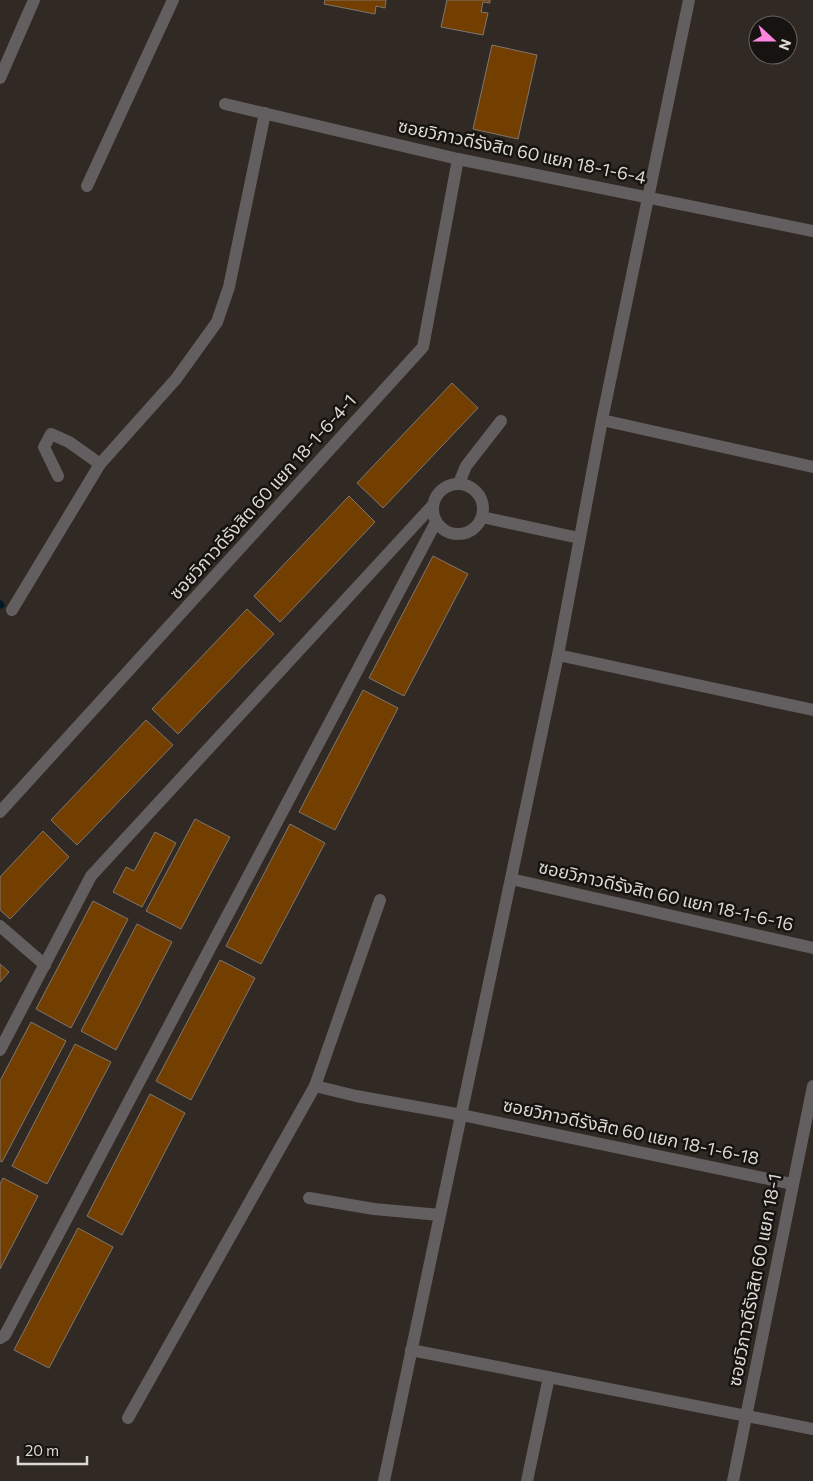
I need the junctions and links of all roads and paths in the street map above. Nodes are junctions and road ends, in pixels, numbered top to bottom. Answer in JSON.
{"nodes":[{"id":1,"x":34,"y":0,"type":"edge"},
{"id":2,"x":172,"y":0,"type":"edge"},
{"id":3,"x":689,"y":0,"type":"edge"},
{"id":4,"x":0,"y":78,"type":"edge"},
{"id":5,"x":225,"y":104,"type":"dead end"},
{"id":6,"x":265,"y":113,"type":"junction"},
{"id":7,"x":458,"y":159,"type":"junction"},
{"id":8,"x":87,"y":186,"type":"dead end"},
{"id":9,"x":649,"y":197,"type":"junction"},
{"id":10,"x":813,"y":231,"type":"edge"},
{"id":11,"x":602,"y":420,"type":"junction"},
{"id":12,"x":501,"y":421,"type":"dead end"},
{"id":13,"x":100,"y":464,"type":"junction"},
{"id":14,"x":813,"y":467,"type":"edge"},
{"id":15,"x":58,"y":476,"type":"dead end"},
{"id":16,"x":459,"y":483,"type":"junction"},
{"id":17,"x":433,"y":505,"type":"junction"},
{"id":18,"x":482,"y":517,"type":"junction"},
{"id":19,"x":436,"y":522,"type":"junction"},
{"id":20,"x":579,"y":538,"type":"junction"},
{"id":21,"x":12,"y":610,"type":"dead end"},
{"id":22,"x":558,"y":655,"type":"junction"},
{"id":23,"x":813,"y":710,"type":"edge"},
{"id":24,"x":0,"y":812,"type":"edge"},
{"id":25,"x":511,"y":879,"type":"junction"},
{"id":26,"x":380,"y":900,"type":"dead end"},
{"id":27,"x":0,"y":926,"type":"edge"},
{"id":28,"x":813,"y":948,"type":"edge"},
{"id":29,"x":44,"y":965,"type":"junction"},
{"id":30,"x":0,"y":1050,"type":"edge"},
{"id":31,"x":316,"y":1086,"type":"junction"},
{"id":32,"x":813,"y":1086,"type":"edge"},
{"id":33,"x":462,"y":1115,"type":"junction"},
{"id":34,"x":792,"y":1184,"type":"junction"},
{"id":35,"x":309,"y":1198,"type":"dead end"},
{"id":36,"x":440,"y":1215,"type":"junction"},
{"id":37,"x":0,"y":1338,"type":"edge"},
{"id":38,"x":411,"y":1350,"type":"junction"},
{"id":39,"x":549,"y":1377,"type":"junction"},
{"id":40,"x":746,"y":1415,"type":"junction"},
{"id":41,"x":128,"y":1418,"type":"dead end"},
{"id":42,"x":813,"y":1429,"type":"edge"},
{"id":43,"x":384,"y":1481,"type":"edge"},
{"id":44,"x":527,"y":1481,"type":"edge"},
{"id":45,"x":733,"y":1481,"type":"edge"}],
"edges":[{"from":1,"to":4,"type":"street"},
{"from":2,"to":8,"type":"street"},
{"from":3,"to":9,"type":"street"},
{"from":5,"to":6,"type":"street","name":"ซอยวิภาวดีรังสิต 60 แยก 18-1-6-4"},
{"from":6,"to":7,"type":"street","name":"ซอยวิภาวดีรังสิต 60 แยก 18-1-6-4"},
{"from":6,"to":13,"type":"street"},
{"from":7,"to":9,"type":"street","name":"ซอยวิภาวดีรังสิต 60 แยก 18-1-6-4"},
{"from":7,"to":24,"type":"street","name":"ซอยวิภาวดีรังสิต 60 แยก 18-1-6-4-1"},
{"from":9,"to":10,"type":"street","name":"ซอยวิภาวดีรังสิต 60 แยก 18-1-6-4"},
{"from":9,"to":11,"type":"street"},
{"from":11,"to":14,"type":"street"},
{"from":11,"to":20,"type":"street"},
{"from":12,"to":16,"type":"street"},
{"from":13,"to":15,"type":"street"},
{"from":13,"to":21,"type":"street"},
{"from":16,"to":17,"type":"street"},
{"from":16,"to":18,"type":"street"},
{"from":17,"to":19,"type":"street"},
{"from":17,"to":29,"type":"street"},
{"from":18,"to":19,"type":"street"},
{"from":18,"to":20,"type":"street"},
{"from":19,"to":37,"type":"street"},
{"from":20,"to":22,"type":"street"},
{"from":22,"to":23,"type":"street"},
{"from":22,"to":25,"type":"street"},
{"from":25,"to":28,"type":"street","name":"ซอยวิภาวดีรังสิต 60 แยก 18-1-6-16"},
{"from":25,"to":33,"type":"street"},
{"from":26,"to":31,"type":"street"},
{"from":27,"to":29,"type":"street"},
{"from":29,"to":30,"type":"street"},
{"from":31,"to":33,"type":"street","name":"ซอยวิภาวดีรังสิต 60 แยก 18-1-6-18"},
{"from":31,"to":41,"type":"street"},
{"from":32,"to":34,"type":"street","name":"ซอยวิภาวดีรังสิต 60 แยก 18-1"},
{"from":33,"to":34,"type":"street","name":"ซอยวิภาวดีรังสิต 60 แยก 18-1-6-18"},
{"from":33,"to":36,"type":"street"},
{"from":34,"to":40,"type":"street","name":"ซอยวิภาวดีรังสิต 60 แยก 18-1"},
{"from":35,"to":36,"type":"street"},
{"from":36,"to":38,"type":"street"},
{"from":38,"to":39,"type":"street"},
{"from":38,"to":43,"type":"street"},
{"from":39,"to":40,"type":"street"},
{"from":39,"to":44,"type":"street"},
{"from":40,"to":42,"type":"street"},
{"from":40,"to":45,"type":"street","name":"ซอยวิภาวดีรังสิต 60 แยก 18-1"}]}
